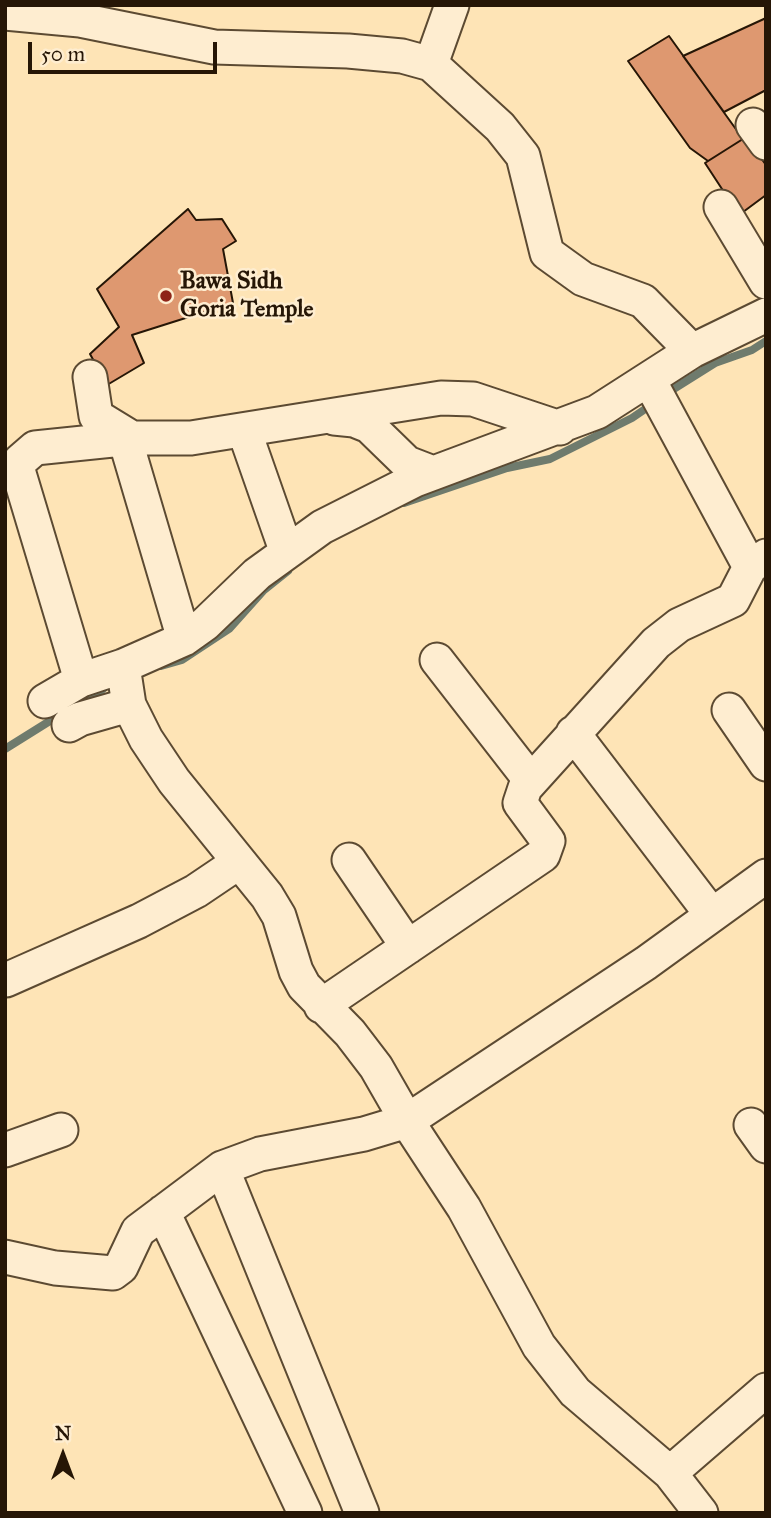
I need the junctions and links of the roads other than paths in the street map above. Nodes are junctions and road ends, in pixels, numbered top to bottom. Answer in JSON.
{"nodes":[{"id":1,"x":452,"y":5,"type":"edge"},
{"id":2,"x":5,"y":13,"type":"edge"},
{"id":3,"x":430,"y":64,"type":"junction"},
{"id":4,"x":721,"y":207,"type":"dead end"},
{"id":5,"x":766,"y":282,"type":"edge"},
{"id":6,"x":766,"y":315,"type":"edge"},
{"id":7,"x":692,"y":351,"type":"junction"},
{"id":8,"x":90,"y":377,"type":"dead end"},
{"id":9,"x":656,"y":393,"type":"junction"},
{"id":10,"x":324,"y":417,"type":"junction"},
{"id":11,"x":560,"y":428,"type":"junction"},
{"id":12,"x":244,"y":430,"type":"junction"},
{"id":13,"x":128,"y":438,"type":"junction"},
{"id":14,"x":15,"y":445,"type":"edge"},
{"id":15,"x":433,"y":473,"type":"junction"},
{"id":16,"x":286,"y":550,"type":"junction"},
{"id":17,"x":758,"y":562,"type":"edge"},
{"id":18,"x":184,"y":639,"type":"junction"},
{"id":19,"x":436,"y":660,"type":"dead end"},
{"id":20,"x":81,"y":680,"type":"junction"},
{"id":21,"x":126,"y":684,"type":"junction"},
{"id":22,"x":45,"y":701,"type":"dead end"},
{"id":23,"x":729,"y":710,"type":"dead end"},
{"id":24,"x":69,"y":725,"type":"dead end"},
{"id":25,"x":573,"y":733,"type":"junction"},
{"id":26,"x":766,"y":764,"type":"edge"},
{"id":27,"x":531,"y":781,"type":"junction"},
{"id":28,"x":349,"y":860,"type":"dead end"},
{"id":29,"x":239,"y":862,"type":"junction"},
{"id":30,"x":766,"y":876,"type":"edge"},
{"id":31,"x":712,"y":915,"type":"junction"},
{"id":32,"x":408,"y":947,"type":"junction"},
{"id":33,"x":5,"y":980,"type":"edge"},
{"id":34,"x":321,"y":1006,"type":"junction"},
{"id":35,"x":407,"y":1121,"type":"junction"},
{"id":36,"x":61,"y":1130,"type":"dead end"},
{"id":37,"x":5,"y":1150,"type":"edge"},
{"id":38,"x":222,"y":1168,"type":"junction"},
{"id":39,"x":163,"y":1212,"type":"junction"},
{"id":40,"x":5,"y":1257,"type":"edge"},
{"id":41,"x":766,"y":1390,"type":"edge"},
{"id":42,"x":670,"y":1473,"type":"junction"},
{"id":43,"x":305,"y":1513,"type":"edge"},
{"id":44,"x":362,"y":1513,"type":"edge"},
{"id":45,"x":701,"y":1513,"type":"edge"}],
"edges":[{"from":1,"to":3,"type":"street"},
{"from":2,"to":3,"type":"street"},
{"from":3,"to":7,"type":"street"},
{"from":4,"to":5,"type":"street"},
{"from":6,"to":7,"type":"street"},
{"from":7,"to":9,"type":"street"},
{"from":8,"to":13,"type":"street"},
{"from":9,"to":11,"type":"street"},
{"from":9,"to":17,"type":"street"},
{"from":10,"to":11,"type":"street"},
{"from":10,"to":12,"type":"street"},
{"from":10,"to":15,"type":"street"},
{"from":11,"to":15,"type":"street"},
{"from":12,"to":13,"type":"street"},
{"from":12,"to":16,"type":"street"},
{"from":13,"to":14,"type":"street"},
{"from":13,"to":18,"type":"street"},
{"from":14,"to":20,"type":"street"},
{"from":15,"to":16,"type":"street"},
{"from":16,"to":18,"type":"street"},
{"from":17,"to":25,"type":"street"},
{"from":18,"to":21,"type":"street"},
{"from":19,"to":27,"type":"street"},
{"from":20,"to":21,"type":"street"},
{"from":20,"to":22,"type":"street"},
{"from":21,"to":24,"type":"street"},
{"from":21,"to":29,"type":"street"},
{"from":23,"to":26,"type":"street"},
{"from":25,"to":27,"type":"street"},
{"from":25,"to":31,"type":"street"},
{"from":27,"to":32,"type":"street"},
{"from":28,"to":32,"type":"street"},
{"from":29,"to":33,"type":"street"},
{"from":29,"to":34,"type":"street"},
{"from":30,"to":31,"type":"street"},
{"from":31,"to":35,"type":"street"},
{"from":32,"to":34,"type":"street"},
{"from":34,"to":35,"type":"street"},
{"from":35,"to":38,"type":"street"},
{"from":35,"to":42,"type":"street"},
{"from":36,"to":37,"type":"street"},
{"from":38,"to":39,"type":"street"},
{"from":38,"to":44,"type":"street"},
{"from":39,"to":40,"type":"street"},
{"from":39,"to":43,"type":"street"},
{"from":41,"to":42,"type":"street"},
{"from":42,"to":45,"type":"street"}]}
